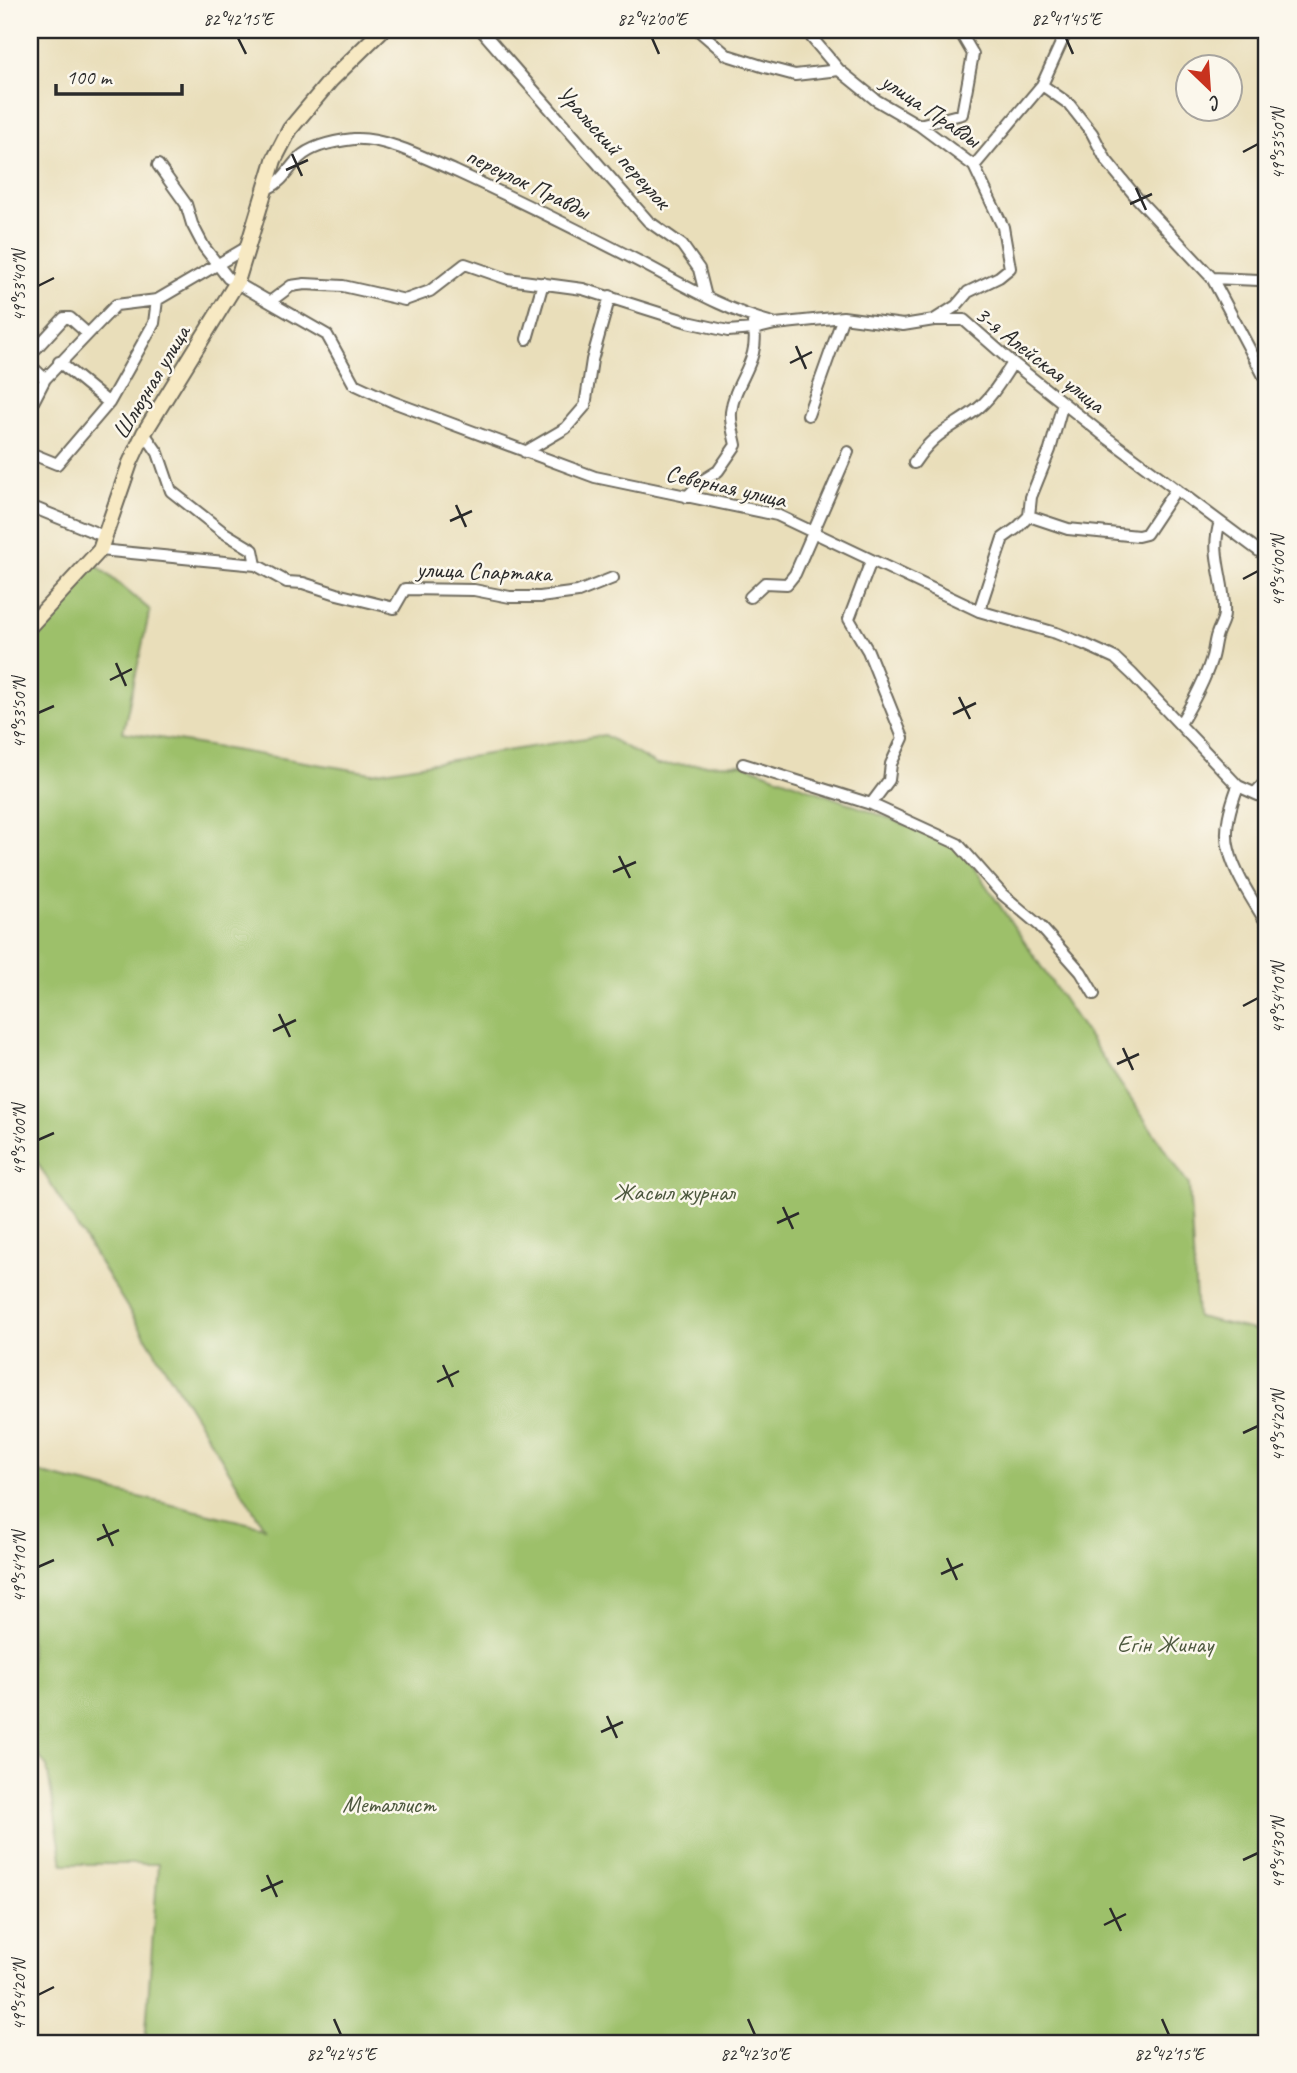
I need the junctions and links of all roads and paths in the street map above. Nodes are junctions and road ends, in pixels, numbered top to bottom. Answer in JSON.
{"nodes":[{"id":1,"x":382,"y":30,"type":"edge"},
{"id":2,"x":481,"y":30,"type":"edge"},
{"id":3,"x":698,"y":30,"type":"edge"},
{"id":4,"x":809,"y":30,"type":"edge"},
{"id":5,"x":959,"y":30,"type":"edge"},
{"id":6,"x":1067,"y":30,"type":"edge"},
{"id":7,"x":839,"y":70,"type":"junction"},
{"id":8,"x":1042,"y":85,"type":"junction"},
{"id":9,"x":919,"y":125,"type":"junction"},
{"id":10,"x":158,"y":165,"type":"dead end"},
{"id":11,"x":974,"y":166,"type":"junction"},
{"id":12,"x":265,"y":189,"type":"junction"},
{"id":13,"x":249,"y":246,"type":"junction"},
{"id":14,"x":217,"y":263,"type":"junction"},
{"id":15,"x":1212,"y":278,"type":"junction"},
{"id":16,"x":237,"y":282,"type":"junction"},
{"id":17,"x":543,"y":283,"type":"junction"},
{"id":18,"x":1267,"y":284,"type":"edge"},
{"id":19,"x":610,"y":296,"type":"junction"},
{"id":20,"x":706,"y":297,"type":"junction"},
{"id":21,"x":157,"y":300,"type":"junction"},
{"id":22,"x":271,"y":301,"type":"junction"},
{"id":23,"x":843,"y":317,"type":"junction"},
{"id":24,"x":934,"y":320,"type":"junction"},
{"id":25,"x":753,"y":323,"type":"junction"},
{"id":26,"x":88,"y":334,"type":"junction"},
{"id":27,"x":527,"y":339,"type":"dead end"},
{"id":28,"x":30,"y":355,"type":"edge"},
{"id":29,"x":59,"y":362,"type":"junction"},
{"id":30,"x":1013,"y":363,"type":"junction"},
{"id":31,"x":30,"y":365,"type":"edge"},
{"id":32,"x":45,"y":379,"type":"junction"},
{"id":33,"x":1267,"y":382,"type":"edge"},
{"id":34,"x":1063,"y":402,"type":"junction"},
{"id":35,"x":109,"y":403,"type":"junction"},
{"id":36,"x":30,"y":408,"type":"edge"},
{"id":37,"x":808,"y":415,"type":"dead end"},
{"id":38,"x":144,"y":433,"type":"junction"},
{"id":39,"x":525,"y":452,"type":"junction"},
{"id":40,"x":848,"y":452,"type":"dead end"},
{"id":41,"x":30,"y":453,"type":"edge"},
{"id":42,"x":914,"y":463,"type":"dead end"},
{"id":43,"x":1176,"y":489,"type":"junction"},
{"id":44,"x":687,"y":497,"type":"junction"},
{"id":45,"x":30,"y":506,"type":"edge"},
{"id":46,"x":1028,"y":516,"type":"junction"},
{"id":47,"x":1220,"y":522,"type":"junction"},
{"id":48,"x":814,"y":534,"type":"junction"},
{"id":49,"x":103,"y":544,"type":"junction"},
{"id":50,"x":1267,"y":557,"type":"edge"},
{"id":51,"x":871,"y":561,"type":"junction"},
{"id":52,"x":257,"y":565,"type":"junction"},
{"id":53,"x":613,"y":578,"type":"dead end"},
{"id":54,"x":750,"y":597,"type":"dead end"},
{"id":55,"x":979,"y":611,"type":"junction"},
{"id":56,"x":30,"y":626,"type":"edge"},
{"id":57,"x":1180,"y":724,"type":"junction"},
{"id":58,"x":743,"y":764,"type":"dead end"},
{"id":59,"x":1267,"y":780,"type":"edge"},
{"id":60,"x":1238,"y":786,"type":"junction"},
{"id":61,"x":1256,"y":792,"type":"junction"},
{"id":62,"x":1267,"y":799,"type":"edge"},
{"id":63,"x":870,"y":804,"type":"junction"},
{"id":64,"x":1267,"y":924,"type":"edge"},
{"id":65,"x":1094,"y":994,"type":"dead end"}],
"edges":[{"from":1,"to":12,"type":"street","name":"Шлюзная улица"},
{"from":2,"to":20,"type":"street","name":"Уральский переулок"},
{"from":3,"to":7,"type":"street"},
{"from":4,"to":7,"type":"street","name":"улица Правды"},
{"from":5,"to":9,"type":"street"},
{"from":6,"to":8,"type":"street","name":"улица Правды"},
{"from":7,"to":9,"type":"street","name":"улица Правды"},
{"from":8,"to":11,"type":"street","name":"улица Правды"},
{"from":8,"to":15,"type":"street"},
{"from":9,"to":11,"type":"street","name":"улица Правды"},
{"from":10,"to":14,"type":"street"},
{"from":11,"to":24,"type":"street","name":"3-я Алейская улица"},
{"from":12,"to":13,"type":"street","name":"Шлюзная улица"},
{"from":12,"to":20,"type":"street","name":"переулок Правды"},
{"from":13,"to":14,"type":"street","name":"Шлюзная улица"},
{"from":13,"to":16,"type":"street","name":"Шлюзная улица"},
{"from":14,"to":16,"type":"street"},
{"from":14,"to":21,"type":"street","name":"Шлюзная улица"},
{"from":15,"to":18,"type":"street"},
{"from":15,"to":33,"type":"street"},
{"from":16,"to":22,"type":"street","name":"Северная улица"},
{"from":16,"to":38,"type":"street","name":"Шлюзная улица"},
{"from":17,"to":19,"type":"street"},
{"from":17,"to":22,"type":"street"},
{"from":17,"to":27,"type":"street"},
{"from":19,"to":25,"type":"street"},
{"from":19,"to":39,"type":"street"},
{"from":20,"to":25,"type":"street","name":"переулок Правды"},
{"from":21,"to":26,"type":"street","name":"Шлюзная улица"},
{"from":21,"to":35,"type":"street"},
{"from":22,"to":39,"type":"street","name":"Северная улица"},
{"from":23,"to":24,"type":"street"},
{"from":23,"to":25,"type":"street","name":"переулок Правды"},
{"from":23,"to":37,"type":"street"},
{"from":24,"to":30,"type":"street","name":"3-я Алейская улица"},
{"from":25,"to":44,"type":"street"},
{"from":26,"to":28,"type":"street"},
{"from":26,"to":29,"type":"street","name":"Шлюзная улица"},
{"from":29,"to":32,"type":"street","name":"Шлюзная улица"},
{"from":29,"to":35,"type":"street"},
{"from":30,"to":34,"type":"street","name":"3-я Алейская улица"},
{"from":30,"to":42,"type":"street"},
{"from":31,"to":32,"type":"street"},
{"from":32,"to":36,"type":"street"},
{"from":34,"to":43,"type":"street","name":"3-я Алейская улица"},
{"from":34,"to":46,"type":"street"},
{"from":35,"to":41,"type":"street"},
{"from":38,"to":49,"type":"street","name":"Шлюзная улица"},
{"from":38,"to":52,"type":"street","name":"улица Спартака"},
{"from":39,"to":44,"type":"street","name":"Северная улица"},
{"from":40,"to":48,"type":"street"},
{"from":43,"to":46,"type":"street"},
{"from":43,"to":47,"type":"street","name":"3-я Алейская улица"},
{"from":44,"to":48,"type":"street","name":"Северная улица"},
{"from":45,"to":49,"type":"street"},
{"from":46,"to":55,"type":"street"},
{"from":47,"to":50,"type":"street","name":"3-я Алейская улица"},
{"from":47,"to":57,"type":"street"},
{"from":48,"to":51,"type":"street","name":"Северная улица"},
{"from":48,"to":54,"type":"street"},
{"from":49,"to":52,"type":"street"},
{"from":49,"to":56,"type":"street","name":"Шлюзная улица"},
{"from":51,"to":55,"type":"street","name":"Северная улица"},
{"from":51,"to":63,"type":"street"},
{"from":52,"to":53,"type":"street","name":"улица Спартака"},
{"from":55,"to":57,"type":"street","name":"Северная улица"},
{"from":57,"to":60,"type":"street","name":"Северная улица"},
{"from":58,"to":63,"type":"street"},
{"from":59,"to":61,"type":"street"},
{"from":60,"to":61,"type":"street","name":"Северная улица"},
{"from":60,"to":64,"type":"street"},
{"from":61,"to":62,"type":"street","name":"Северная улица"},
{"from":63,"to":65,"type":"street"}]}
